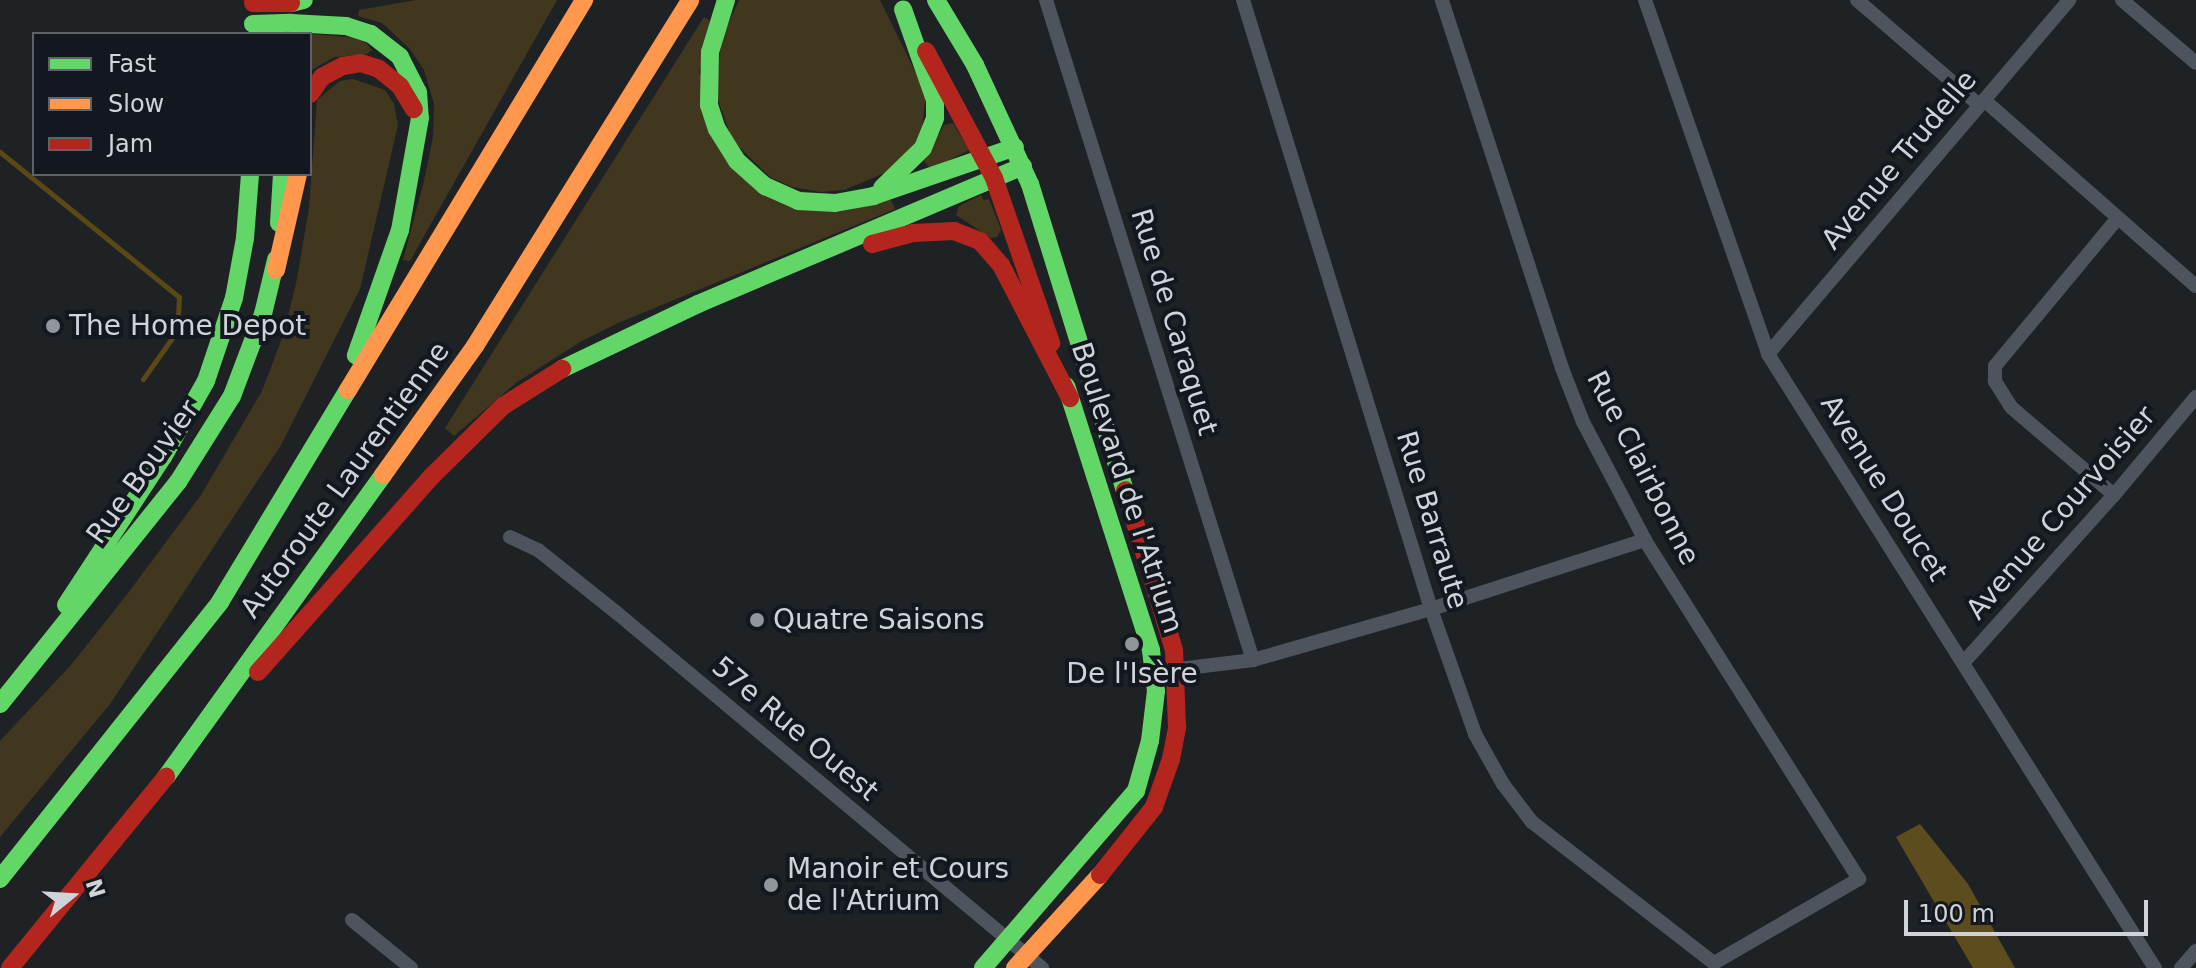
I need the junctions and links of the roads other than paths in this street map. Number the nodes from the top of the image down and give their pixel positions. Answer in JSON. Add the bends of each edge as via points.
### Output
{"nodes":[{"id":1,"x":584,"y":0,"type":"edge"},
{"id":2,"x":690,"y":0,"type":"edge"},
{"id":3,"x":726,"y":0,"type":"edge"},
{"id":4,"x":936,"y":0,"type":"edge"},
{"id":5,"x":1046,"y":0,"type":"edge"},
{"id":6,"x":1243,"y":0,"type":"edge"},
{"id":7,"x":1442,"y":0,"type":"edge"},
{"id":8,"x":1645,"y":0,"type":"edge"},
{"id":9,"x":1857,"y":0,"type":"edge"},
{"id":10,"x":2069,"y":0,"type":"edge"},
{"id":11,"x":2122,"y":0,"type":"edge"},
{"id":12,"x":295,"y":1,"type":"edge"},
{"id":13,"x":253,"y":2,"type":"edge"},
{"id":14,"x":900,"y":4,"type":"edge"},
{"id":15,"x":291,"y":28,"type":"edge"},
{"id":16,"x":252,"y":29,"type":"edge"},
{"id":17,"x":2196,"y":63,"type":"edge"},
{"id":18,"x":312,"y":91,"type":"edge"},
{"id":19,"x":1982,"y":103,"type":"junction"},
{"id":20,"x":420,"y":118,"type":"junction"},
{"id":21,"x":1015,"y":147,"type":"junction"},
{"id":22,"x":985,"y":158,"type":"junction"},
{"id":23,"x":1023,"y":166,"type":"junction"},
{"id":24,"x":250,"y":176,"type":"edge"},
{"id":25,"x":282,"y":176,"type":"edge"},
{"id":26,"x":298,"y":176,"type":"edge"},
{"id":27,"x":994,"y":178,"type":"junction"},
{"id":28,"x":873,"y":196,"type":"junction"},
{"id":29,"x":2118,"y":218,"type":"junction"},
{"id":30,"x":800,"y":263,"type":"junction"},
{"id":31,"x":276,"y":270,"type":"junction"},
{"id":32,"x":2196,"y":286,"type":"edge"},
{"id":33,"x":1768,"y":354,"type":"junction"},
{"id":34,"x":2196,"y":397,"type":"edge"},
{"id":35,"x":1070,"y":398,"type":"junction"},
{"id":36,"x":340,"y":401,"type":"junction"},
{"id":37,"x":2114,"y":495,"type":"junction"},
{"id":38,"x":510,"y":537,"type":"dead end"},
{"id":39,"x":1645,"y":540,"type":"junction"},
{"id":40,"x":1431,"y":609,"type":"junction"},
{"id":41,"x":1253,"y":660,"type":"junction"},
{"id":42,"x":1964,"y":662,"type":"junction"},
{"id":43,"x":1176,"y":669,"type":"junction"},
{"id":44,"x":1154,"y":672,"type":"junction"},
{"id":45,"x":15,"y":684,"type":"junction"},
{"id":46,"x":0,"y":704,"type":"edge"},
{"id":47,"x":174,"y":767,"type":"junction"},
{"id":48,"x":0,"y":879,"type":"edge"},
{"id":49,"x":352,"y":920,"type":"dead end"},
{"id":50,"x":1004,"y":939,"type":"junction"},
{"id":51,"x":2196,"y":951,"type":"edge"},
{"id":52,"x":1020,"y":961,"type":"edge"},
{"id":53,"x":1714,"y":963,"type":"joint"},
{"id":54,"x":10,"y":968,"type":"edge"},
{"id":55,"x":411,"y":968,"type":"edge"},
{"id":56,"x":983,"y":968,"type":"edge"},
{"id":57,"x":1042,"y":968,"type":"edge"},
{"id":58,"x":2155,"y":968,"type":"edge"},
{"id":59,"x":2181,"y":968,"type":"edge"}],
"edges":[{"from":1,"to":36,"type":"main road","name":"Autoroute Laurentienne"},
{"from":2,"to":47,"type":"main road","name":"Autoroute Laurentienne","via":[[475,346]]},
{"from":3,"to":28,"type":"main road","via":[[716,24],[707,79],[717,129],[737,161],[765,186],[798,201],[835,203]]},
{"from":4,"to":21,"type":"main road","name":"Boulevard de l'Atrium"},
{"from":5,"to":41,"type":"street","name":"Rue de Caraquet"},
{"from":6,"to":40,"type":"street","name":"Rue Barraute"},
{"from":7,"to":39,"type":"street","name":"Rue Clairbonne","via":[[1562,368],[1583,422]]},
{"from":8,"to":33,"type":"street","name":"Avenue Doucet"},
{"from":9,"to":19,"type":"street"},
{"from":10,"to":19,"type":"street","name":"Avenue Trudelle"},
{"from":11,"to":17,"type":"street"},
{"from":12,"to":13,"type":"main road"},
{"from":12,"to":15,"type":"main road"},
{"from":13,"to":16,"type":"main road"},
{"from":14,"to":22,"type":"main road","name":"Boulevard de l'Atrium"},
{"from":14,"to":28,"type":"main road","via":[[935,100],[935,118],[931,135],[914,159]]},
{"from":15,"to":16,"type":"main road"},
{"from":15,"to":20,"type":"main road","via":[[346,26],[371,34],[400,57],[410,73]]},
{"from":18,"to":20,"type":"main road","via":[[322,77],[361,63],[400,86]]},
{"from":19,"to":29,"type":"street"},
{"from":19,"to":33,"type":"street","name":"Avenue Trudelle"},
{"from":20,"to":36,"type":"main road","via":[[400,230]]},
{"from":21,"to":22,"type":"main road"},
{"from":21,"to":23,"type":"main road","name":"Boulevard de l'Atrium"},
{"from":22,"to":27,"type":"main road","name":"Boulevard de l'Atrium"},
{"from":22,"to":28,"type":"main road"},
{"from":23,"to":27,"type":"main road"},
{"from":23,"to":43,"type":"main road","name":"Boulevard de l'Atrium","via":[[1166,622]]},
{"from":24,"to":45,"type":"main road","name":"Rue Bouvier","via":[[234,298],[206,381],[163,457]]},
{"from":25,"to":31,"type":"main road","name":"Rue Bouvier"},
{"from":26,"to":31,"type":"main road"},
{"from":27,"to":30,"type":"main road"},
{"from":27,"to":35,"type":"main road","name":"Boulevard de l'Atrium"},
{"from":29,"to":32,"type":"street"},
{"from":29,"to":37,"type":"street","via":[[1995,366],[1995,381],[2011,407]]},
{"from":30,"to":35,"type":"main road","via":[[913,233],[954,231],[980,241],[1001,265]]},
{"from":30,"to":47,"type":"main road","via":[[570,364],[503,406],[431,477]]},
{"from":31,"to":45,"type":"main road","name":"Rue Bouvier","via":[[232,396],[178,482]]},
{"from":33,"to":42,"type":"street","name":"Avenue Doucet"},
{"from":34,"to":37,"type":"street","name":"Avenue Courvoisier"},
{"from":35,"to":44,"type":"main road","name":"Boulevard de l'Atrium"},
{"from":36,"to":48,"type":"main road","name":"Autoroute Laurentienne","via":[[220,602]]},
{"from":37,"to":42,"type":"street","name":"Avenue Courvoisier"},
{"from":38,"to":50,"type":"street","name":"57e Rue Ouest","via":[[538,550],[617,613]]},
{"from":39,"to":40,"type":"street"},
{"from":39,"to":53,"type":"street","name":"Rue Clairbonne","via":[[1859,879]]},
{"from":40,"to":41,"type":"street"},
{"from":40,"to":53,"type":"street","name":"Rue Barraute","via":[[1475,734],[1532,822]]},
{"from":41,"to":43,"type":"street"},
{"from":42,"to":58,"type":"street","name":"Avenue Doucet"},
{"from":43,"to":44,"type":"street"},
{"from":43,"to":52,"type":"main road","name":"Boulevard de l'Atrium","via":[[1177,727],[1154,807],[1118,856]]},
{"from":44,"to":50,"type":"main road","name":"Boulevard de l'Atrium","via":[[1150,741],[1136,791]]},
{"from":45,"to":46,"type":"main road","name":"Rue Bouvier"},
{"from":47,"to":54,"type":"main road","name":"Autoroute Laurentienne"},
{"from":49,"to":55,"type":"street"},
{"from":50,"to":52,"type":"street","name":"57e Rue Ouest"},
{"from":50,"to":56,"type":"main road","name":"Boulevard de l'Atrium"},
{"from":51,"to":59,"type":"street"},
{"from":52,"to":57,"type":"street","name":"57e Rue Ouest"}]}
